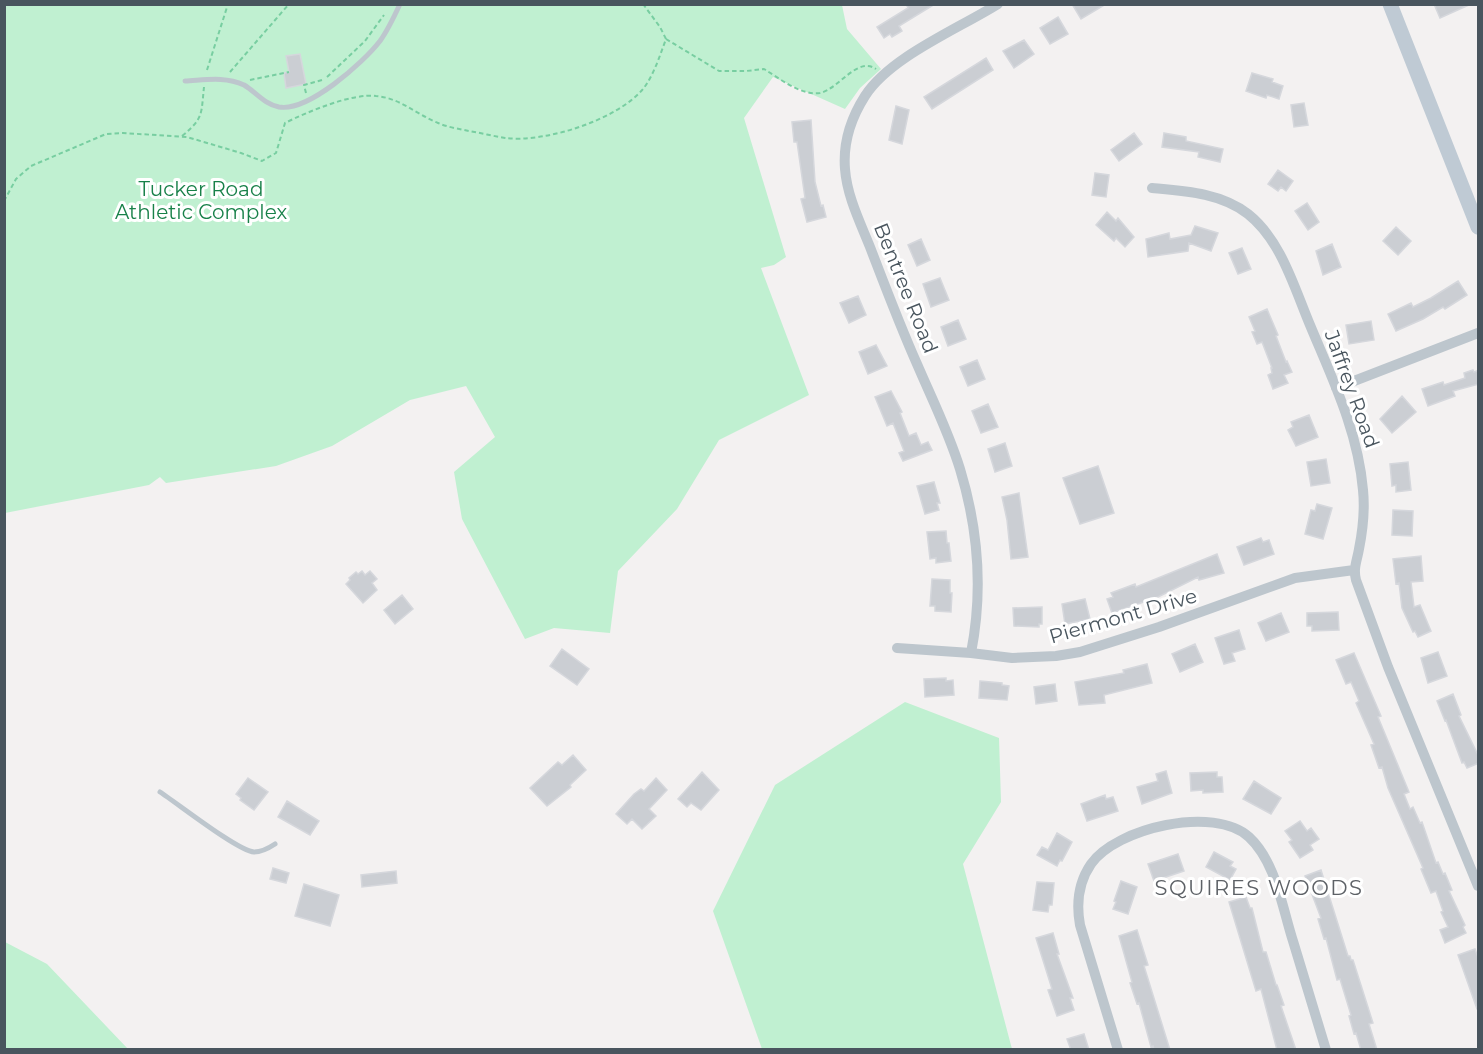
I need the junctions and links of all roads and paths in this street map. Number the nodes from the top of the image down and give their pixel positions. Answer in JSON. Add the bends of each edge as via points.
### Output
{"nodes":[{"id":1,"x":289,"y":4,"type":"edge"},
{"id":2,"x":400,"y":4,"type":"edge"},
{"id":3,"x":643,"y":4,"type":"edge"},
{"id":4,"x":998,"y":4,"type":"edge"},
{"id":5,"x":1390,"y":4,"type":"edge"},
{"id":6,"x":385,"y":13,"type":"dead end"},
{"id":7,"x":666,"y":39,"type":"junction"},
{"id":8,"x":289,"y":72,"type":"dead end"},
{"id":9,"x":882,"y":76,"type":"junction"},
{"id":10,"x":224,"y":79,"type":"junction"},
{"id":11,"x":185,"y":81,"type":"dead end"},
{"id":12,"x":243,"y":85,"type":"junction"},
{"id":13,"x":307,"y":100,"type":"junction"},
{"id":14,"x":1152,"y":188,"type":"dead end"},
{"id":15,"x":4,"y":201,"type":"edge"},
{"id":16,"x":1479,"y":226,"type":"edge"},
{"id":17,"x":1479,"y":333,"type":"edge"},
{"id":18,"x":1336,"y":388,"type":"junction"},
{"id":19,"x":1354,"y":570,"type":"junction"},
{"id":20,"x":897,"y":648,"type":"dead end"},
{"id":21,"x":972,"y":653,"type":"junction"},
{"id":22,"x":160,"y":792,"type":"dead end"},
{"id":23,"x":275,"y":844,"type":"dead end"},
{"id":24,"x":1479,"y":886,"type":"edge"},
{"id":25,"x":1118,"y":1050,"type":"edge"},
{"id":26,"x":1326,"y":1050,"type":"edge"}],
"edges":[{"from":1,"to":10,"type":"path"},
{"from":2,"to":13,"type":"lane","via":[[375,46],[329,88]]},
{"from":3,"to":7,"type":"path"},
{"from":4,"to":9,"type":"street","name":"Bentree Road","via":[[905,58]]},
{"from":5,"to":16,"type":"main road"},
{"from":6,"to":13,"type":"path","via":[[346,60],[324,79],[304,85]]},
{"from":7,"to":9,"type":"path","via":[[719,70],[764,69],[805,91],[818,93],[830,88],[867,64]]},
{"from":7,"to":15,"type":"path","via":[[644,88],[625,106],[566,130],[506,138],[438,124],[392,98],[373,95],[346,99],[285,123],[276,153],[262,161],[187,137],[106,134],[32,166],[16,179]]},
{"from":8,"to":12,"type":"path","via":[[253,78]]},
{"from":9,"to":21,"type":"street","name":"Bentree Road","via":[[851,123],[845,170],[856,213],[962,476],[977,568],[977,622]]},
{"from":10,"to":11,"type":"lane"},
{"from":10,"to":12,"type":"lane"},
{"from":12,"to":13,"type":"lane","via":[[279,107]]},
{"from":14,"to":18,"type":"street","name":"Jaffrey Road","via":[[1220,199],[1243,210],[1266,232],[1287,271]]},
{"from":17,"to":18,"type":"street"},
{"from":18,"to":19,"type":"street","name":"Jaffrey Road","via":[[1355,441],[1363,488],[1363,521]]},
{"from":19,"to":21,"type":"street","name":"Piermont Drive","via":[[1295,578],[1080,652],[1043,658]]},
{"from":19,"to":24,"type":"street","via":[[1388,667]]},
{"from":20,"to":21,"type":"street","name":"Piermont Drive"},
{"from":22,"to":23,"type":"lane","via":[[252,852]]},
{"from":25,"to":26,"type":"street","via":[[1080,925],[1079,892],[1085,874],[1105,850],[1145,832],[1193,820],[1230,825],[1261,852],[1274,879]]}]}
